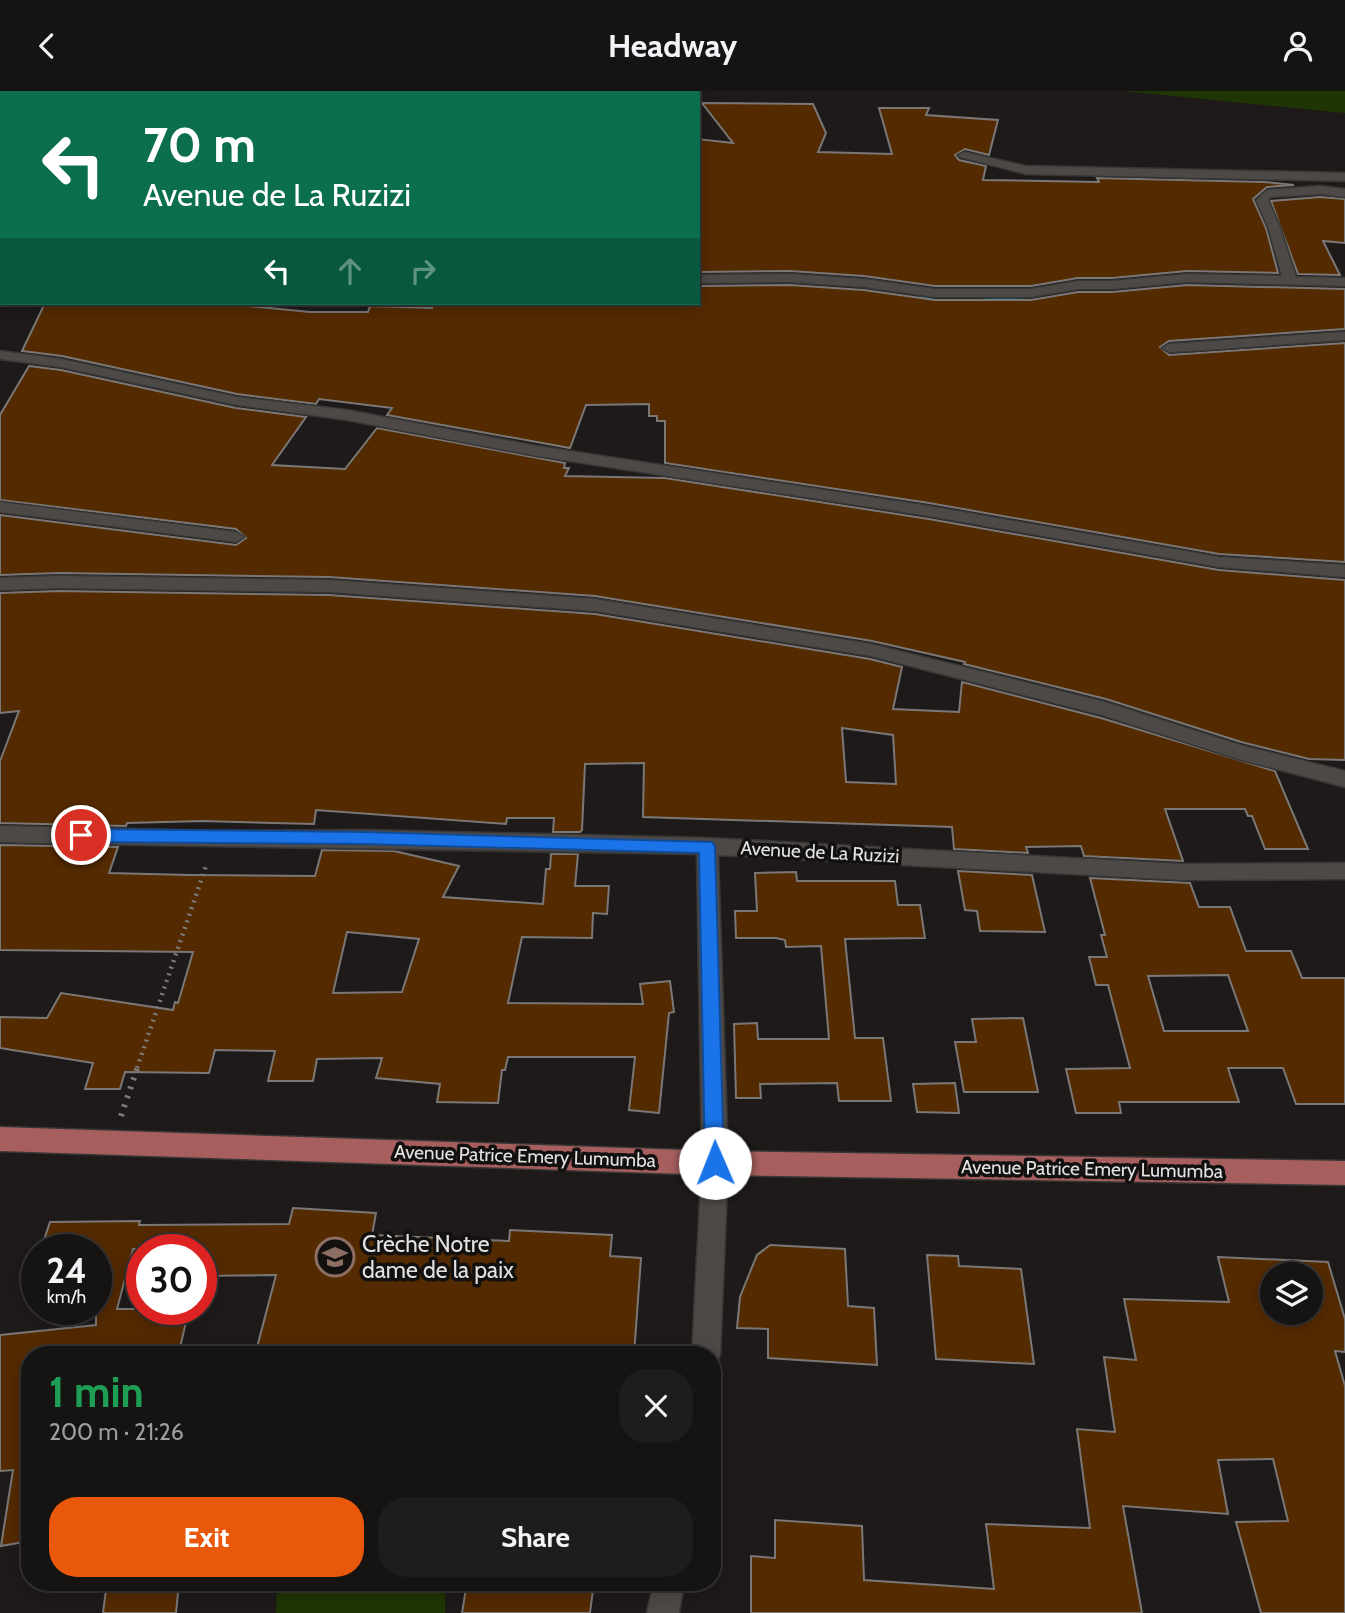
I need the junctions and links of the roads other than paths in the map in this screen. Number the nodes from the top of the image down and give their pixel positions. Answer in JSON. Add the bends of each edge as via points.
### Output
{"nodes":[{"id":1,"x":964,"y":155,"type":"dead end"},
{"id":2,"x":1345,"y":177,"type":"edge"},
{"id":3,"x":1345,"y":193,"type":"edge"},
{"id":4,"x":700,"y":279,"type":"edge"},
{"id":5,"x":1290,"y":280,"type":"junction"},
{"id":6,"x":1345,"y":282,"type":"edge"},
{"id":7,"x":1345,"y":336,"type":"edge"},
{"id":8,"x":1169,"y":348,"type":"dead end"},
{"id":9,"x":0,"y":355,"type":"edge"},
{"id":10,"x":0,"y":507,"type":"edge"},
{"id":11,"x":236,"y":537,"type":"dead end"},
{"id":12,"x":1345,"y":571,"type":"edge"},
{"id":13,"x":0,"y":584,"type":"edge"},
{"id":14,"x":1345,"y":779,"type":"edge"},
{"id":15,"x":0,"y":834,"type":"edge"},
{"id":16,"x":707,"y":846,"type":"junction"},
{"id":17,"x":1345,"y":871,"type":"edge"},
{"id":18,"x":0,"y":1139,"type":"edge"},
{"id":19,"x":715,"y":1163,"type":"junction"},
{"id":20,"x":1345,"y":1173,"type":"edge"},
{"id":21,"x":706,"y":1346,"type":"edge"},
{"id":22,"x":667,"y":1591,"type":"edge"},
{"id":23,"x":663,"y":1613,"type":"edge"}],
"edges":[{"from":1,"to":2,"type":"street","via":[[1026,170]]},
{"from":3,"to":5,"type":"street","via":[[1292,191],[1267,194],[1262,201]]},
{"from":4,"to":5,"type":"street","via":[[790,278],[935,293],[1031,293],[1176,279]]},
{"from":5,"to":6,"type":"street"},
{"from":7,"to":8,"type":"street"},
{"from":9,"to":12,"type":"street","via":[[61,363],[237,401],[347,415],[537,451],[929,511],[1219,562]]},
{"from":10,"to":11,"type":"street"},
{"from":13,"to":14,"type":"street","via":[[329,586],[595,605],[871,650],[1105,709],[1238,752]]},
{"from":15,"to":16,"type":"street","name":"Avenue de La Ruzizi"},
{"from":16,"to":17,"type":"street","name":"Avenue de La Ruzizi","via":[[1182,872]]},
{"from":16,"to":19,"type":"street"},
{"from":18,"to":19,"type":"main road","name":"Avenue Patrice Emery Lumumba"},
{"from":19,"to":20,"type":"main road","name":"Avenue Patrice Emery Lumumba"},
{"from":19,"to":21,"type":"street"},
{"from":22,"to":23,"type":"street"}]}
